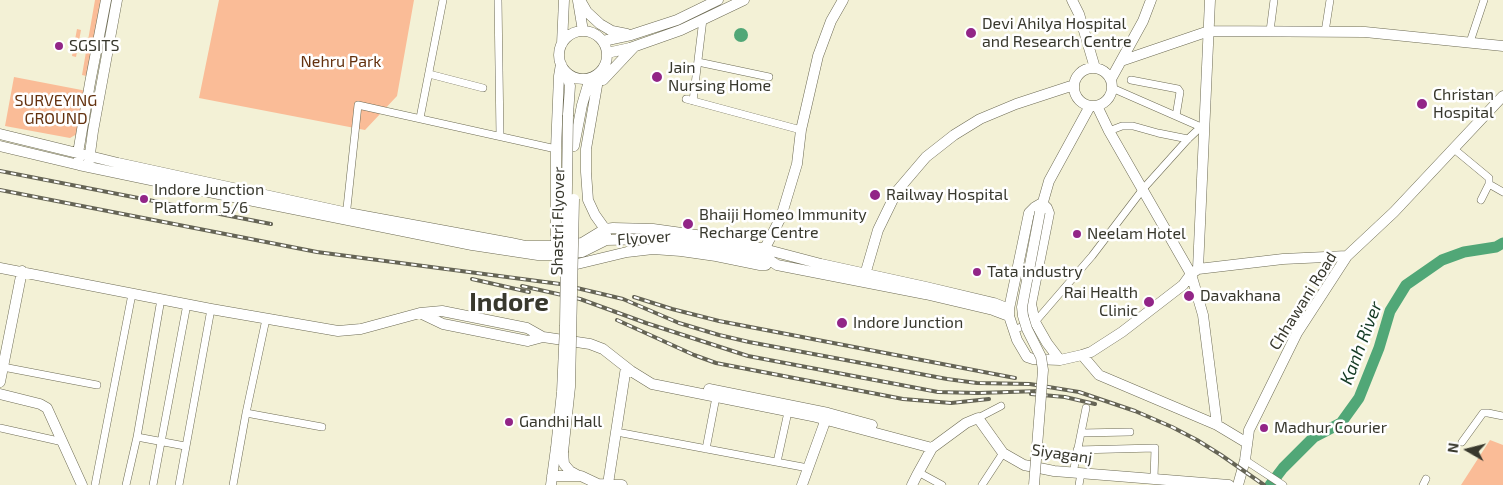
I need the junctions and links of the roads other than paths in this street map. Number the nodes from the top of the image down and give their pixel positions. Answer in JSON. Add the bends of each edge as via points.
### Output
{"nodes":[{"id":1,"x":106,"y":0,"type":"edge"},
{"id":2,"x":117,"y":0,"type":"edge"},
{"id":3,"x":443,"y":0,"type":"edge"},
{"id":4,"x":498,"y":0,"type":"edge"},
{"id":5,"x":564,"y":0,"type":"edge"},
{"id":6,"x":579,"y":0,"type":"edge"},
{"id":7,"x":718,"y":0,"type":"edge"},
{"id":8,"x":744,"y":0,"type":"edge"},
{"id":9,"x":843,"y":0,"type":"edge"},
{"id":10,"x":1072,"y":0,"type":"edge"},
{"id":11,"x":1151,"y":0,"type":"edge"},
{"id":12,"x":1210,"y":0,"type":"edge"},
{"id":13,"x":1274,"y":0,"type":"edge"},
{"id":14,"x":1330,"y":0,"type":"edge"},
{"id":15,"x":1484,"y":0,"type":"edge"},
{"id":16,"x":703,"y":19,"type":"junction"},
{"id":17,"x":583,"y":31,"type":"junction"},
{"id":18,"x":1209,"y":31,"type":"junction"},
{"id":19,"x":1270,"y":31,"type":"junction"},
{"id":20,"x":1325,"y":32,"type":"junction"},
{"id":21,"x":630,"y":35,"type":"junction"},
{"id":22,"x":603,"y":41,"type":"junction"},
{"id":23,"x":1470,"y":42,"type":"junction"},
{"id":24,"x":562,"y":44,"type":"junction"},
{"id":25,"x":634,"y":46,"type":"junction"},
{"id":26,"x":1503,"y":46,"type":"edge"},
{"id":27,"x":607,"y":54,"type":"junction"},
{"id":28,"x":698,"y":62,"type":"junction"},
{"id":29,"x":1121,"y":62,"type":"junction"},
{"id":30,"x":563,"y":68,"type":"junction"},
{"id":31,"x":1095,"y":68,"type":"junction"},
{"id":32,"x":429,"y":74,"type":"junction"},
{"id":33,"x":594,"y":76,"type":"junction"},
{"id":34,"x":769,"y":77,"type":"dead end"},
{"id":35,"x":1131,"y":80,"type":"dead end"},
{"id":36,"x":1112,"y":84,"type":"junction"},
{"id":37,"x":1074,"y":85,"type":"junction"},
{"id":38,"x":483,"y":88,"type":"dead end"},
{"id":39,"x":596,"y":89,"type":"junction"},
{"id":40,"x":1503,"y":96,"type":"edge"},
{"id":41,"x":1093,"y":106,"type":"junction"},
{"id":42,"x":1176,"y":116,"type":"junction"},
{"id":43,"x":420,"y":118,"type":"junction"},
{"id":44,"x":1203,"y":125,"type":"junction"},
{"id":45,"x":801,"y":130,"type":"junction"},
{"id":46,"x":1109,"y":131,"type":"junction"},
{"id":47,"x":0,"y":134,"type":"edge"},
{"id":48,"x":500,"y":136,"type":"junction"},
{"id":49,"x":1188,"y":139,"type":"junction"},
{"id":50,"x":0,"y":146,"type":"edge"},
{"id":51,"x":556,"y":149,"type":"junction"},
{"id":52,"x":1454,"y":149,"type":"junction"},
{"id":53,"x":84,"y":154,"type":"junction"},
{"id":54,"x":84,"y":166,"type":"junction"},
{"id":55,"x":1489,"y":184,"type":"junction"},
{"id":56,"x":1143,"y":189,"type":"junction"},
{"id":57,"x":1503,"y":192,"type":"edge"},
{"id":58,"x":1481,"y":200,"type":"dead end"},
{"id":59,"x":1041,"y":208,"type":"junction"},
{"id":60,"x":347,"y":216,"type":"junction"},
{"id":61,"x":606,"y":235,"type":"junction"},
{"id":62,"x":556,"y":251,"type":"junction"},
{"id":63,"x":1347,"y":256,"type":"junction"},
{"id":64,"x":757,"y":259,"type":"junction"},
{"id":65,"x":573,"y":265,"type":"junction"},
{"id":66,"x":0,"y":268,"type":"edge"},
{"id":67,"x":22,"y":271,"type":"junction"},
{"id":68,"x":1195,"y":272,"type":"junction"},
{"id":69,"x":864,"y":277,"type":"junction"},
{"id":70,"x":132,"y":294,"type":"junction"},
{"id":71,"x":161,"y":299,"type":"junction"},
{"id":72,"x":187,"y":304,"type":"junction"},
{"id":73,"x":212,"y":309,"type":"junction"},
{"id":74,"x":1009,"y":312,"type":"junction"},
{"id":75,"x":266,"y":319,"type":"junction"},
{"id":76,"x":1035,"y":322,"type":"junction"},
{"id":77,"x":1014,"y":330,"type":"junction"},
{"id":78,"x":1082,"y":356,"type":"junction"},
{"id":79,"x":1060,"y":360,"type":"junction"},
{"id":80,"x":3,"y":367,"type":"junction"},
{"id":81,"x":629,"y":369,"type":"junction"},
{"id":82,"x":641,"y":377,"type":"junction"},
{"id":83,"x":0,"y":382,"type":"edge"},
{"id":84,"x":97,"y":385,"type":"dead end"},
{"id":85,"x":0,"y":394,"type":"edge"},
{"id":86,"x":716,"y":397,"type":"junction"},
{"id":87,"x":1001,"y":406,"type":"dead end"},
{"id":88,"x":1086,"y":408,"type":"dead end"},
{"id":89,"x":788,"y":412,"type":"junction"},
{"id":90,"x":246,"y":413,"type":"junction"},
{"id":91,"x":827,"y":416,"type":"junction"},
{"id":92,"x":1503,"y":416,"type":"edge"},
{"id":93,"x":978,"y":418,"type":"junction"},
{"id":94,"x":1217,"y":425,"type":"junction"},
{"id":95,"x":322,"y":427,"type":"dead end"},
{"id":96,"x":0,"y":428,"type":"edge"},
{"id":97,"x":1130,"y":432,"type":"dead end"},
{"id":98,"x":622,"y":433,"type":"junction"},
{"id":99,"x":1081,"y":433,"type":"junction"},
{"id":100,"x":137,"y":437,"type":"junction"},
{"id":101,"x":64,"y":442,"type":"junction"},
{"id":102,"x":162,"y":442,"type":"junction"},
{"id":103,"x":1462,"y":442,"type":"dead end"},
{"id":104,"x":1247,"y":443,"type":"junction"},
{"id":105,"x":935,"y":445,"type":"junction"},
{"id":106,"x":185,"y":446,"type":"junction"},
{"id":107,"x":706,"y":449,"type":"junction"},
{"id":108,"x":559,"y":450,"type":"junction"},
{"id":109,"x":1077,"y":450,"type":"junction"},
{"id":110,"x":1003,"y":453,"type":"junction"},
{"id":111,"x":1245,"y":460,"type":"junction"},
{"id":112,"x":777,"y":462,"type":"junction"},
{"id":113,"x":808,"y":468,"type":"junction"},
{"id":114,"x":918,"y":472,"type":"junction"},
{"id":115,"x":1077,"y":473,"type":"junction"},
{"id":116,"x":580,"y":476,"type":"junction"},
{"id":117,"x":1154,"y":478,"type":"junction"},
{"id":118,"x":551,"y":481,"type":"edge"},
{"id":119,"x":601,"y":484,"type":"edge"},
{"id":120,"x":82,"y":485,"type":"edge"},
{"id":121,"x":95,"y":485,"type":"edge"},
{"id":122,"x":126,"y":485,"type":"edge"},
{"id":123,"x":153,"y":485,"type":"edge"},
{"id":124,"x":179,"y":485,"type":"edge"},
{"id":125,"x":233,"y":485,"type":"edge"},
{"id":126,"x":613,"y":485,"type":"edge"},
{"id":127,"x":622,"y":485,"type":"edge"},
{"id":128,"x":802,"y":485,"type":"edge"},
{"id":129,"x":912,"y":485,"type":"edge"},
{"id":130,"x":942,"y":485,"type":"edge"},
{"id":131,"x":982,"y":485,"type":"edge"},
{"id":132,"x":1034,"y":485,"type":"edge"},
{"id":133,"x":1079,"y":485,"type":"edge"},
{"id":134,"x":1229,"y":485,"type":"edge"},
{"id":135,"x":1238,"y":485,"type":"edge"},
{"id":136,"x":1283,"y":485,"type":"edge"}],
"edges":[{"from":1,"to":53,"type":"street"},
{"from":2,"to":53,"type":"street"},
{"from":3,"to":32,"type":"street"},
{"from":4,"to":48,"type":"street"},
{"from":5,"to":24,"type":"street"},
{"from":6,"to":17,"type":"street"},
{"from":6,"to":21,"type":"street","via":[[600,24]]},
{"from":7,"to":21,"type":"street","via":[[677,20]]},
{"from":8,"to":16,"type":"street"},
{"from":9,"to":45,"type":"street","via":[[818,56]]},
{"from":10,"to":31,"type":"street"},
{"from":11,"to":29,"type":"street"},
{"from":12,"to":18,"type":"street"},
{"from":13,"to":19,"type":"street"},
{"from":14,"to":20,"type":"street"},
{"from":15,"to":23,"type":"street"},
{"from":16,"to":25,"type":"street"},
{"from":16,"to":28,"type":"street"},
{"from":17,"to":22,"type":"street","via":[[597,35]]},
{"from":17,"to":24,"type":"street","via":[[568,36]]},
{"from":18,"to":19,"type":"street"},
{"from":18,"to":29,"type":"street"},
{"from":18,"to":44,"type":"street"},
{"from":19,"to":20,"type":"street"},
{"from":20,"to":23,"type":"street","via":[[1365,32]]},
{"from":21,"to":22,"type":"street"},
{"from":22,"to":27,"type":"street"},
{"from":23,"to":26,"type":"street"},
{"from":24,"to":30,"type":"street","via":[[559,55]]},
{"from":25,"to":27,"type":"street"},
{"from":25,"to":39,"type":"street"},
{"from":27,"to":33,"type":"street","via":[[604,67]]},
{"from":28,"to":34,"type":"street"},
{"from":28,"to":45,"type":"street","via":[[689,100]]},
{"from":29,"to":36,"type":"street"},
{"from":30,"to":33,"type":"street","via":[[573,77]]},
{"from":30,"to":51,"type":"street","via":[[559,76]]},
{"from":30,"to":108,"type":"street","name":"Shastri Flyover","bridge":true,"via":[[570,86]]},
{"from":31,"to":36,"type":"street","via":[[1104,71]]},
{"from":31,"to":37,"type":"street","via":[[1083,70]]},
{"from":32,"to":38,"type":"street"},
{"from":32,"to":43,"type":"street"},
{"from":33,"to":39,"type":"street"},
{"from":33,"to":65,"type":"street","name":"Shastri Flyover","bridge":true,"via":[[582,105],[574,146]]},
{"from":35,"to":42,"type":"street","via":[[1178,89]]},
{"from":36,"to":41,"type":"street","via":[[1108,100]]},
{"from":36,"to":42,"type":"street"},
{"from":37,"to":41,"type":"street","via":[[1078,99]]},
{"from":37,"to":69,"type":"street","via":[[980,119],[926,157],[897,191],[878,230]]},
{"from":39,"to":61,"type":"street","via":[[586,149],[586,172],[588,200]]},
{"from":40,"to":52,"type":"street","name":"Chhawani Road"},
{"from":41,"to":46,"type":"street"},
{"from":41,"to":59,"type":"street","via":[[1049,181]]},
{"from":42,"to":44,"type":"street"},
{"from":43,"to":48,"type":"street"},
{"from":43,"to":60,"type":"street","via":[[358,104]]},
{"from":44,"to":49,"type":"street"},
{"from":44,"to":68,"type":"street"},
{"from":45,"to":64,"type":"street","via":[[797,164],[781,217]]},
{"from":46,"to":49,"type":"street","via":[[1132,126]]},
{"from":46,"to":56,"type":"street"},
{"from":47,"to":53,"type":"street"},
{"from":48,"to":51,"type":"street"},
{"from":49,"to":56,"type":"street"},
{"from":50,"to":54,"type":"street"},
{"from":51,"to":62,"type":"street"},
{"from":52,"to":55,"type":"street","via":[[1489,178]]},
{"from":52,"to":63,"type":"street","name":"Chhawani Road"},
{"from":53,"to":54,"type":"street"},
{"from":53,"to":60,"type":"street"},
{"from":54,"to":60,"type":"street"},
{"from":55,"to":57,"type":"street"},
{"from":55,"to":58,"type":"street"},
{"from":56,"to":68,"type":"street"},
{"from":56,"to":76,"type":"street","via":[[1092,256]]},
{"from":59,"to":74,"type":"street","via":[[1029,213]]},
{"from":59,"to":76,"type":"street","via":[[1047,208],[1049,213],[1031,304]]},
{"from":59,"to":132,"type":"street","bridge":true,"via":[[1022,307],[1027,329],[1044,370]]},
{"from":60,"to":62,"type":"street","via":[[512,247]]},
{"from":61,"to":62,"type":"street"},
{"from":61,"to":64,"type":"street","via":[[695,243],[740,251]]},
{"from":63,"to":68,"type":"street","via":[[1283,259]]},
{"from":63,"to":104,"type":"street","name":"Chhawani Road","via":[[1297,333],[1249,430]]},
{"from":64,"to":65,"type":"street","name":"Flyover","via":[[653,249]]},
{"from":64,"to":69,"type":"street","name":"Flyover","via":[[777,265]]},
{"from":64,"to":69,"type":"street","via":[[778,253]]},
{"from":65,"to":108,"type":"street","name":"Shastri Flyover","bridge":true,"via":[[570,387]]},
{"from":66,"to":67,"type":"street"},
{"from":67,"to":70,"type":"street"},
{"from":67,"to":80,"type":"street"},
{"from":68,"to":78,"type":"street","via":[[1122,332]]},
{"from":68,"to":94,"type":"street"},
{"from":69,"to":74,"type":"street"},
{"from":70,"to":71,"type":"street"},
{"from":70,"to":121,"type":"street"},
{"from":71,"to":72,"type":"street"},
{"from":71,"to":100,"type":"street"},
{"from":72,"to":73,"type":"street"},
{"from":72,"to":102,"type":"street"},
{"from":73,"to":75,"type":"street"},
{"from":73,"to":106,"type":"street"},
{"from":74,"to":77,"type":"street"},
{"from":75,"to":81,"type":"street","via":[[338,331],[361,329],[420,313],[443,324],[528,341],[543,338],[584,342],[603,349]]},
{"from":75,"to":90,"type":"street"},
{"from":76,"to":77,"type":"street"},
{"from":76,"to":79,"type":"street"},
{"from":77,"to":79,"type":"street","via":[[1027,356]]},
{"from":78,"to":79,"type":"street"},
{"from":78,"to":94,"type":"street","via":[[1099,374]]},
{"from":80,"to":83,"type":"street"},
{"from":80,"to":84,"type":"street"},
{"from":81,"to":82,"type":"street"},
{"from":81,"to":98,"type":"street"},
{"from":81,"to":119,"type":"street"},
{"from":82,"to":86,"type":"street","via":[[652,384]]},
{"from":82,"to":91,"type":"street","via":[[737,394]]},
{"from":85,"to":101,"type":"street","via":[[48,408]]},
{"from":86,"to":89,"type":"street"},
{"from":86,"to":107,"type":"street"},
{"from":87,"to":93,"type":"street"},
{"from":88,"to":99,"type":"street"},
{"from":89,"to":91,"type":"street"},
{"from":89,"to":112,"type":"street"},
{"from":90,"to":95,"type":"street"},
{"from":90,"to":125,"type":"street"},
{"from":91,"to":105,"type":"street"},
{"from":91,"to":113,"type":"street"},
{"from":92,"to":103,"type":"street","via":[[1483,414]]},
{"from":93,"to":105,"type":"street"},
{"from":93,"to":110,"type":"street","name":"Siyaganj"},
{"from":94,"to":104,"type":"street"},
{"from":96,"to":101,"type":"street"},
{"from":97,"to":99,"type":"street"},
{"from":98,"to":107,"type":"street"},
{"from":98,"to":126,"type":"street"},
{"from":99,"to":109,"type":"street"},
{"from":100,"to":102,"type":"street"},
{"from":100,"to":122,"type":"street"},
{"from":101,"to":120,"type":"street"},
{"from":102,"to":106,"type":"street"},
{"from":102,"to":123,"type":"street"},
{"from":104,"to":111,"type":"street","name":"Chhawani Road"},
{"from":105,"to":114,"type":"street"},
{"from":106,"to":124,"type":"street"},
{"from":107,"to":112,"type":"street"},
{"from":108,"to":116,"type":"street","via":[[564,464]]},
{"from":108,"to":118,"type":"street","name":"Shastri Flyover"},
{"from":109,"to":115,"type":"street"},
{"from":109,"to":117,"type":"street","via":[[1155,448]]},
{"from":110,"to":115,"type":"street","name":"Siyaganj","via":[[1024,464]]},
{"from":110,"to":131,"type":"street"},
{"from":111,"to":135,"type":"street","name":"Chhawani Road"},
{"from":111,"to":136,"type":"street"},
{"from":112,"to":113,"type":"street"},
{"from":113,"to":128,"type":"street"},
{"from":114,"to":129,"type":"street"},
{"from":114,"to":130,"type":"street"},
{"from":115,"to":117,"type":"street","name":"Siyaganj"},
{"from":115,"to":133,"type":"street"},
{"from":116,"to":118,"type":"street"},
{"from":116,"to":119,"type":"street"},
{"from":117,"to":134,"type":"street","name":"Siyaganj"},
{"from":119,"to":126,"type":"street"},
{"from":126,"to":127,"type":"street"}]}
